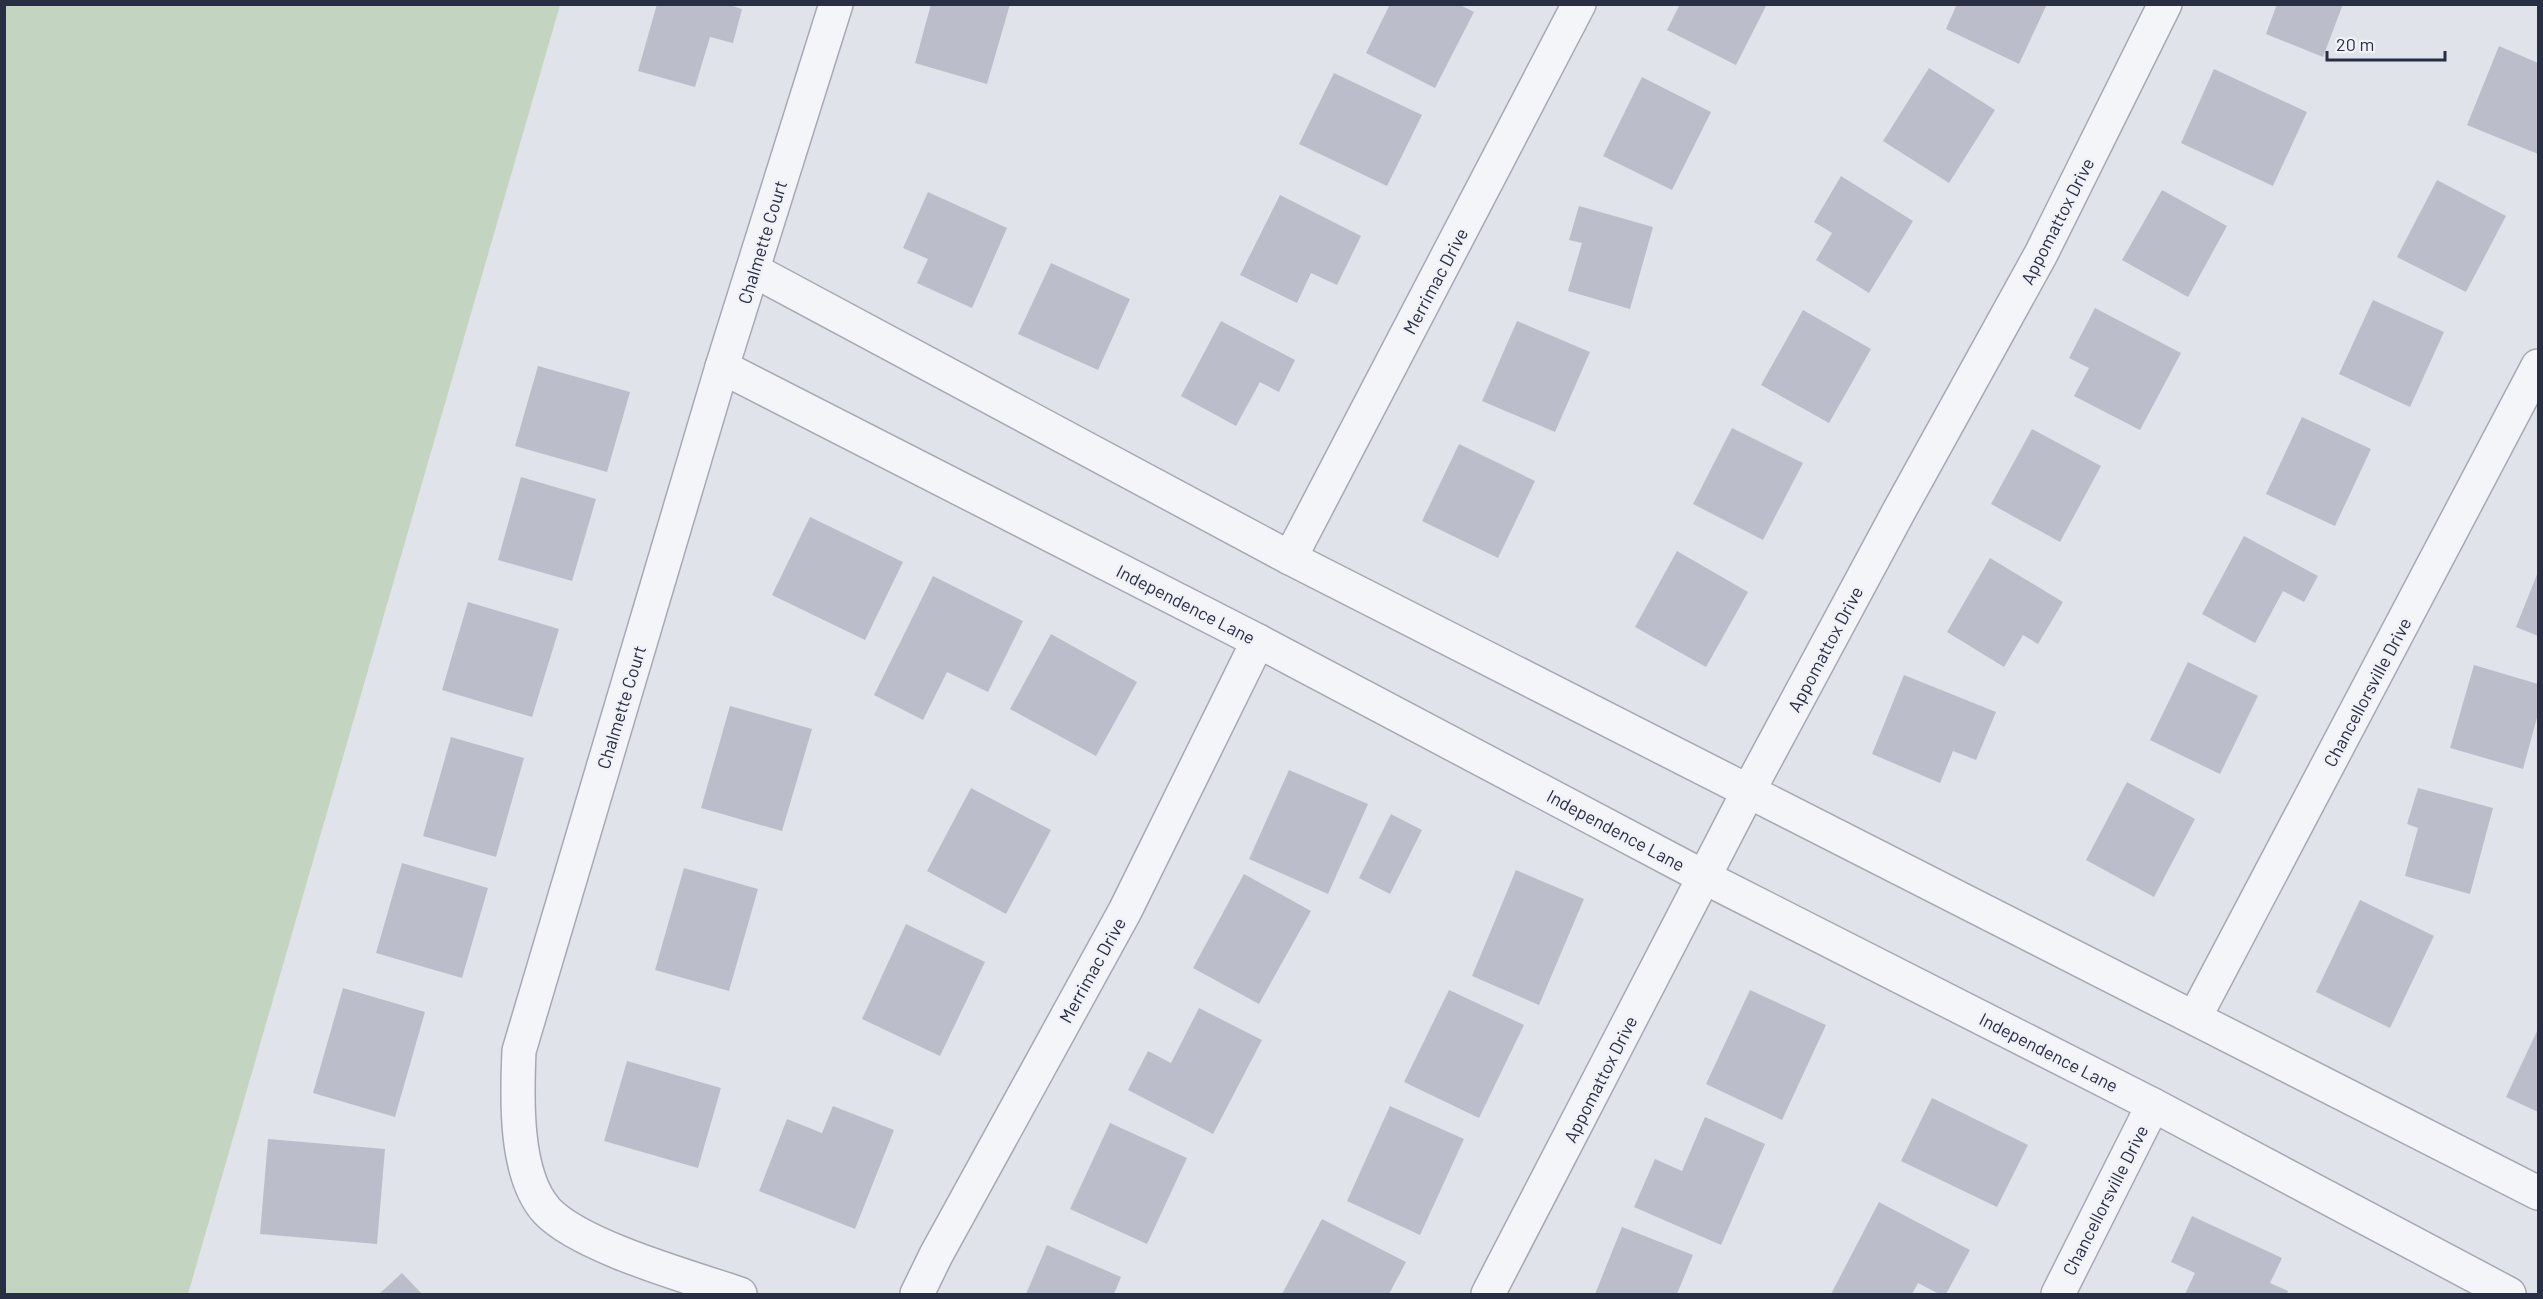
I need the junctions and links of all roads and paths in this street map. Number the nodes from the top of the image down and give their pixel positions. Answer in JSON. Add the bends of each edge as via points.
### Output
{"nodes":[{"id":1,"x":836,"y":4,"type":"edge"},
{"id":2,"x":1579,"y":4,"type":"edge"},
{"id":3,"x":2165,"y":4,"type":"edge"},
{"id":4,"x":753,"y":270,"type":"junction"},
{"id":5,"x":2538,"y":366,"type":"edge"},
{"id":6,"x":722,"y":367,"type":"junction"},
{"id":7,"x":1290,"y":558,"type":"junction"},
{"id":8,"x":1258,"y":640,"type":"junction"},
{"id":9,"x":1749,"y":789,"type":"junction"},
{"id":10,"x":1704,"y":877,"type":"junction"},
{"id":11,"x":2196,"y":1017,"type":"junction"},
{"id":12,"x":2153,"y":1105,"type":"junction"},
{"id":13,"x":2538,"y":1193,"type":"edge"},
{"id":14,"x":740,"y":1294,"type":"edge"},
{"id":15,"x":917,"y":1294,"type":"edge"},
{"id":16,"x":1488,"y":1294,"type":"edge"},
{"id":17,"x":2058,"y":1294,"type":"edge"},
{"id":18,"x":2509,"y":1294,"type":"edge"}],
"edges":[{"from":1,"to":4,"type":"street","name":"Chalmette Court"},
{"from":2,"to":7,"type":"street","name":"Merrimac Drive"},
{"from":3,"to":9,"type":"street","name":"Appomattox Drive","via":[[2041,254]]},
{"from":4,"to":6,"type":"street","name":"Chalmette Court"},
{"from":4,"to":7,"type":"street"},
{"from":5,"to":11,"type":"street","name":"Chancellorsville Drive"},
{"from":6,"to":8,"type":"street","name":"Independence Lane"},
{"from":6,"to":14,"type":"street","name":"Chalmette Court","via":[[519,1051],[517,1108],[522,1149],[533,1185],[547,1210],[590,1241]]},
{"from":7,"to":9,"type":"street"},
{"from":8,"to":10,"type":"street","name":"Independence Lane"},
{"from":8,"to":15,"type":"street","name":"Merrimac Drive","via":[[1125,911]]},
{"from":9,"to":10,"type":"street","name":"Appomattox Drive"},
{"from":9,"to":11,"type":"street"},
{"from":10,"to":12,"type":"street","name":"Independence Lane"},
{"from":10,"to":16,"type":"street","name":"Appomattox Drive"},
{"from":11,"to":13,"type":"street"},
{"from":12,"to":17,"type":"street","name":"Chancellorsville Drive"},
{"from":12,"to":18,"type":"street","name":"Independence Lane"}]}
